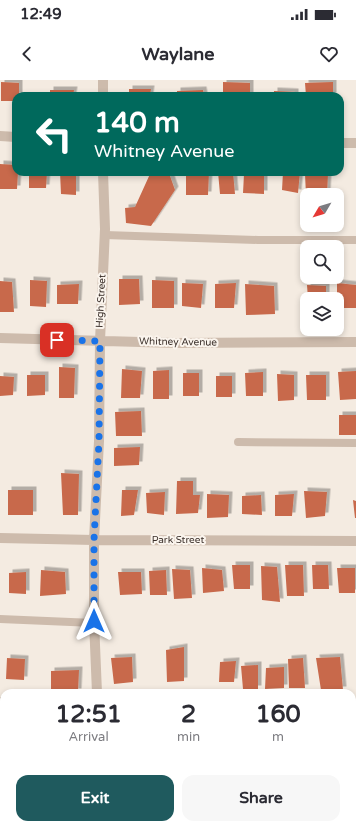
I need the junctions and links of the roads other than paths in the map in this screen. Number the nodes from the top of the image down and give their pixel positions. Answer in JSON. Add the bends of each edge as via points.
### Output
{"nodes":[{"id":1,"x":103,"y":80,"type":"edge"},
{"id":2,"x":103,"y":92,"type":"edge"},
{"id":3,"x":0,"y":136,"type":"edge"},
{"id":4,"x":12,"y":137,"type":"edge"},
{"id":5,"x":344,"y":143,"type":"edge"},
{"id":6,"x":356,"y":143,"type":"edge"},
{"id":7,"x":103,"y":176,"type":"edge"},
{"id":8,"x":104,"y":235,"type":"junction"},
{"id":9,"x":356,"y":240,"type":"edge"},
{"id":10,"x":0,"y":338,"type":"edge"},
{"id":11,"x":100,"y":341,"type":"junction"},
{"id":12,"x":356,"y":342,"type":"edge"},
{"id":13,"x":238,"y":442,"type":"dead end"},
{"id":14,"x":356,"y":443,"type":"edge"},
{"id":15,"x":0,"y":538,"type":"edge"},
{"id":16,"x":94,"y":540,"type":"junction"},
{"id":17,"x":356,"y":541,"type":"edge"},
{"id":18,"x":0,"y":619,"type":"edge"},
{"id":19,"x":94,"y":623,"type":"junction"},
{"id":20,"x":97,"y":689,"type":"edge"}],
"edges":[{"from":1,"to":2,"type":"street"},
{"from":3,"to":4,"type":"street"},
{"from":5,"to":6,"type":"street"},
{"from":7,"to":8,"type":"street","name":"High Street"},
{"from":8,"to":9,"type":"lane"},
{"from":8,"to":11,"type":"street","name":"High Street"},
{"from":10,"to":11,"type":"street","name":"Whitney Avenue"},
{"from":11,"to":12,"type":"street","name":"Whitney Avenue"},
{"from":11,"to":16,"type":"street","name":"High Street","via":[[99,441]]},
{"from":13,"to":14,"type":"lane"},
{"from":15,"to":16,"type":"street","name":"Park Street"},
{"from":16,"to":17,"type":"street","name":"Park Street"},
{"from":16,"to":19,"type":"street","name":"High Street"},
{"from":18,"to":19,"type":"lane"},
{"from":19,"to":20,"type":"street","name":"High Street"}]}
